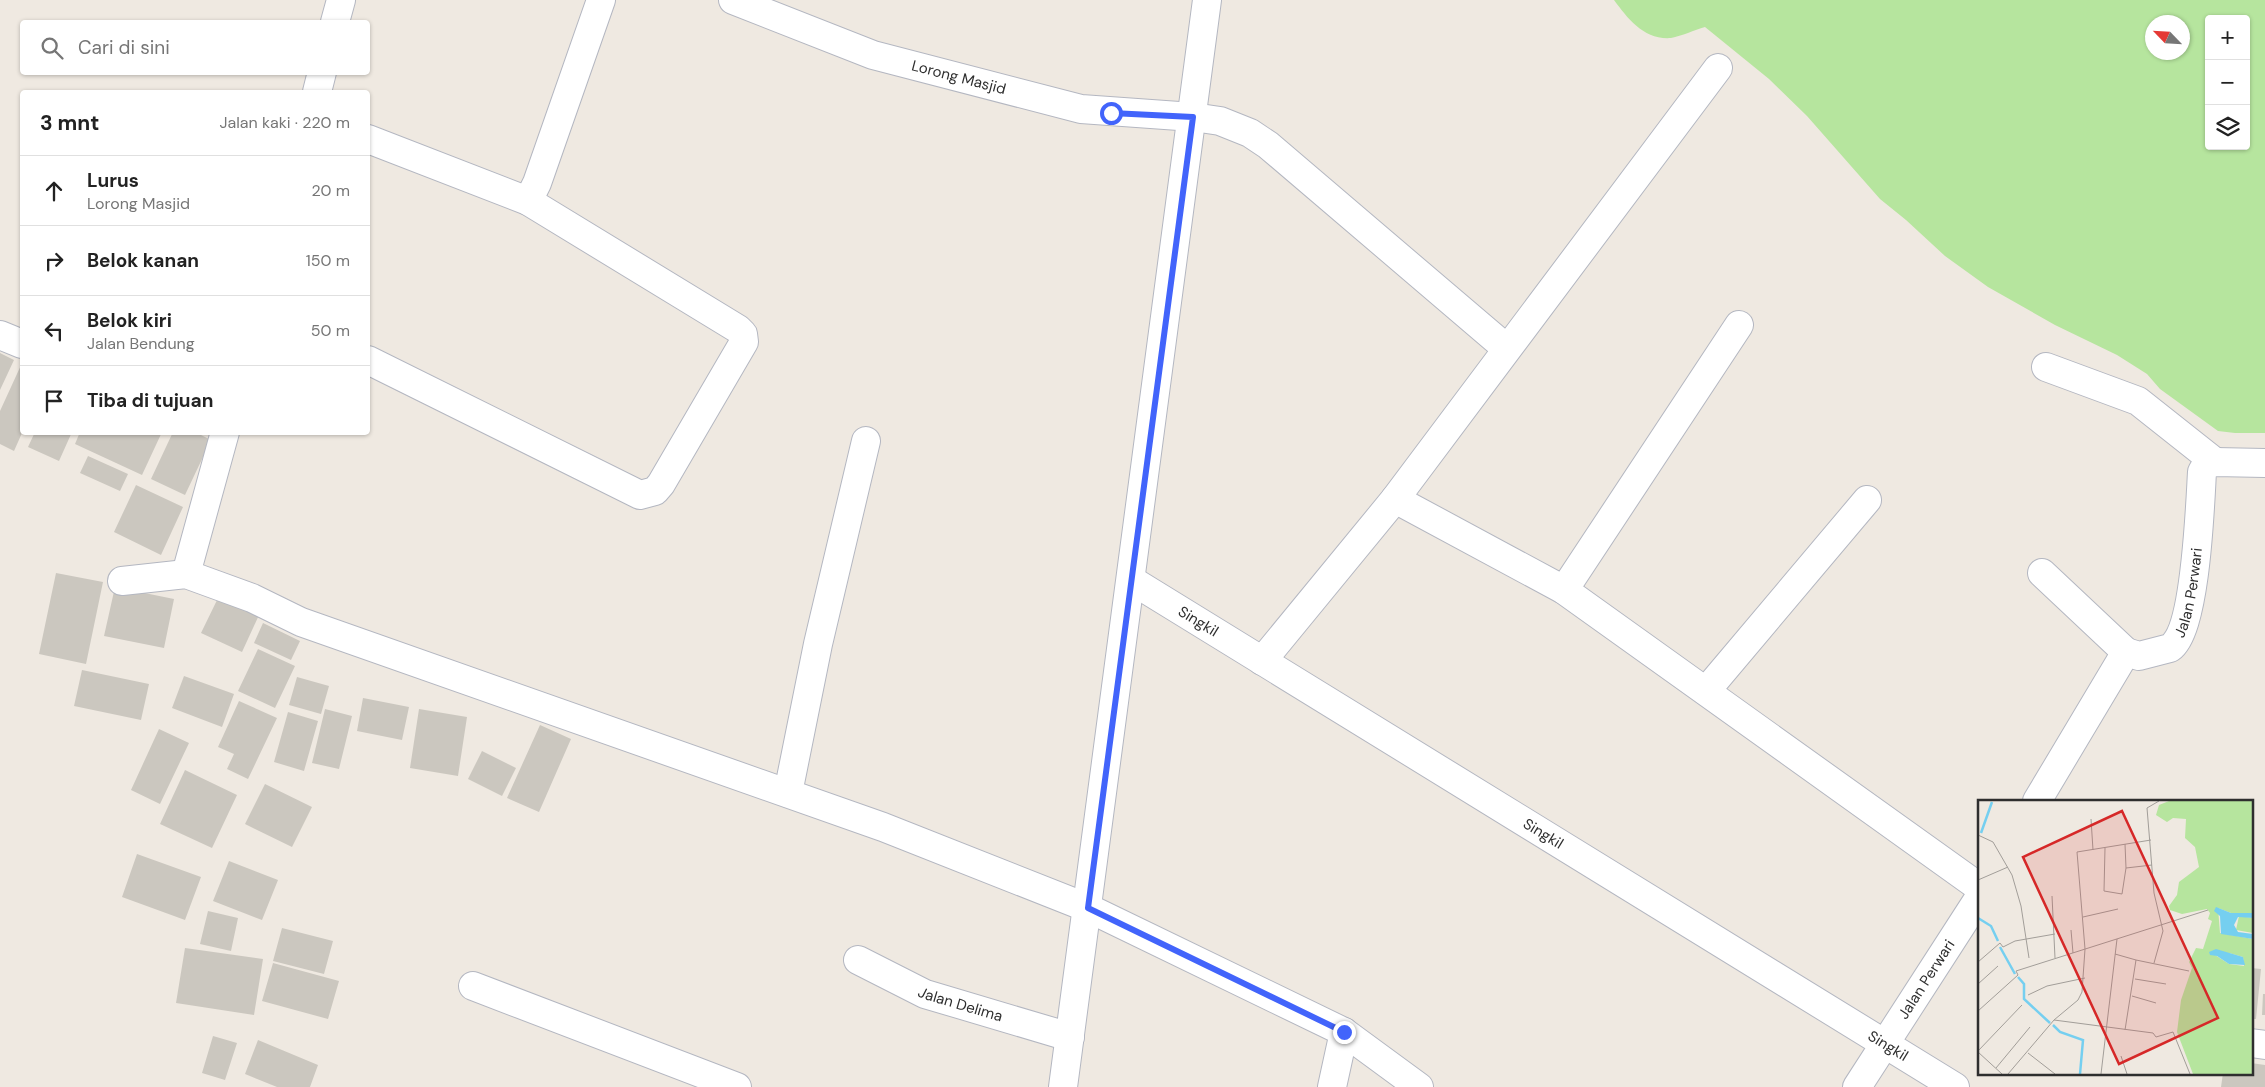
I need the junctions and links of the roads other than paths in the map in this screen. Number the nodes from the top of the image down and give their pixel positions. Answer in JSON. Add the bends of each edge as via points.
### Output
{"nodes":[{"id":1,"x":341,"y":0,"type":"edge"},
{"id":2,"x":601,"y":0,"type":"edge"},
{"id":3,"x":733,"y":0,"type":"edge"},
{"id":4,"x":1207,"y":0,"type":"edge"},
{"id":5,"x":336,"y":20,"type":"edge"},
{"id":6,"x":1718,"y":68,"type":"dead end"},
{"id":7,"x":321,"y":75,"type":"edge"},
{"id":8,"x":318,"y":90,"type":"edge"},
{"id":9,"x":1193,"y":117,"type":"junction"},
{"id":10,"x":370,"y":139,"type":"edge"},
{"id":11,"x":528,"y":201,"type":"junction"},
{"id":12,"x":1739,"y":325,"type":"dead end"},
{"id":13,"x":0,"y":335,"type":"edge"},
{"id":14,"x":20,"y":343,"type":"edge"},
{"id":15,"x":1506,"y":348,"type":"junction"},
{"id":16,"x":370,"y":361,"type":"edge"},
{"id":17,"x":2046,"y":367,"type":"dead end"},
{"id":18,"x":224,"y":435,"type":"edge"},
{"id":19,"x":866,"y":441,"type":"dead end"},
{"id":20,"x":2216,"y":462,"type":"junction"},
{"id":21,"x":2265,"y":463,"type":"edge"},
{"id":22,"x":1395,"y":499,"type":"junction"},
{"id":23,"x":1867,"y":500,"type":"dead end"},
{"id":24,"x":2042,"y":573,"type":"dead end"},
{"id":25,"x":186,"y":574,"type":"junction"},
{"id":26,"x":1131,"y":580,"type":"junction"},
{"id":27,"x":122,"y":581,"type":"dead end"},
{"id":28,"x":1564,"y":590,"type":"junction"},
{"id":29,"x":2126,"y":652,"type":"junction"},
{"id":30,"x":1262,"y":661,"type":"junction"},
{"id":31,"x":1706,"y":691,"type":"junction"},
{"id":32,"x":788,"y":793,"type":"junction"},
{"id":33,"x":2038,"y":800,"type":"edge"},
{"id":34,"x":1978,"y":886,"type":"edge"},
{"id":35,"x":1978,"y":900,"type":"edge"},
{"id":36,"x":1088,"y":908,"type":"junction"},
{"id":37,"x":858,"y":960,"type":"dead end"},
{"id":38,"x":473,"y":986,"type":"dead end"},
{"id":39,"x":1344,"y":1032,"type":"junction"},
{"id":40,"x":1070,"y":1037,"type":"junction"},
{"id":41,"x":2252,"y":1043,"type":"edge"},
{"id":42,"x":1885,"y":1044,"type":"junction"},
{"id":43,"x":2265,"y":1045,"type":"edge"},
{"id":44,"x":737,"y":1087,"type":"edge"},
{"id":45,"x":1063,"y":1087,"type":"edge"},
{"id":46,"x":1332,"y":1087,"type":"edge"},
{"id":47,"x":1419,"y":1087,"type":"edge"},
{"id":48,"x":1857,"y":1087,"type":"edge"},
{"id":49,"x":1955,"y":1087,"type":"edge"}],
"edges":[{"from":1,"to":5,"type":"street"},
{"from":2,"to":11,"type":"street"},
{"from":3,"to":9,"type":"street","name":"Lorong Masjid","via":[[873,55],[1072,106],[1111,113]]},
{"from":4,"to":9,"type":"street"},
{"from":6,"to":15,"type":"street"},
{"from":7,"to":8,"type":"street"},
{"from":9,"to":15,"type":"street","name":"Lorong Masjid","via":[[1220,121],[1268,145]]},
{"from":9,"to":26,"type":"street"},
{"from":10,"to":11,"type":"street"},
{"from":11,"to":16,"type":"street","via":[[743,334],[742,346],[655,492],[633,493]]},
{"from":12,"to":28,"type":"street"},
{"from":13,"to":14,"type":"street"},
{"from":15,"to":22,"type":"street"},
{"from":17,"to":20,"type":"street","via":[[2138,401]]},
{"from":18,"to":25,"type":"street"},
{"from":19,"to":32,"type":"street","via":[[818,644]]},
{"from":20,"to":21,"type":"street"},
{"from":20,"to":29,"type":"street","name":"Jalan Perwari","via":[[2206,465],[2202,472],[2197,548],[2180,635],[2170,648],[2139,656]]},
{"from":22,"to":28,"type":"street"},
{"from":22,"to":30,"type":"street"},
{"from":23,"to":31,"type":"street"},
{"from":24,"to":29,"type":"street"},
{"from":25,"to":27,"type":"street"},
{"from":25,"to":32,"type":"street","via":[[252,598],[301,622]]},
{"from":26,"to":30,"type":"street","name":"Singkil"},
{"from":26,"to":36,"type":"street"},
{"from":28,"to":31,"type":"street"},
{"from":29,"to":33,"type":"street"},
{"from":30,"to":42,"type":"street","name":"Singkil"},
{"from":31,"to":34,"type":"street"},
{"from":32,"to":36,"type":"street"},
{"from":35,"to":42,"type":"street","name":"Jalan Perwari"},
{"from":36,"to":39,"type":"street"},
{"from":36,"to":40,"type":"street"},
{"from":37,"to":40,"type":"street","name":"Jalan Delima","via":[[925,994]]},
{"from":38,"to":44,"type":"street"},
{"from":39,"to":46,"type":"street"},
{"from":39,"to":47,"type":"street"},
{"from":40,"to":45,"type":"street"},
{"from":41,"to":43,"type":"street"},
{"from":42,"to":48,"type":"street","name":"Jalan Perwari"},
{"from":42,"to":49,"type":"street","name":"Singkil"}]}
